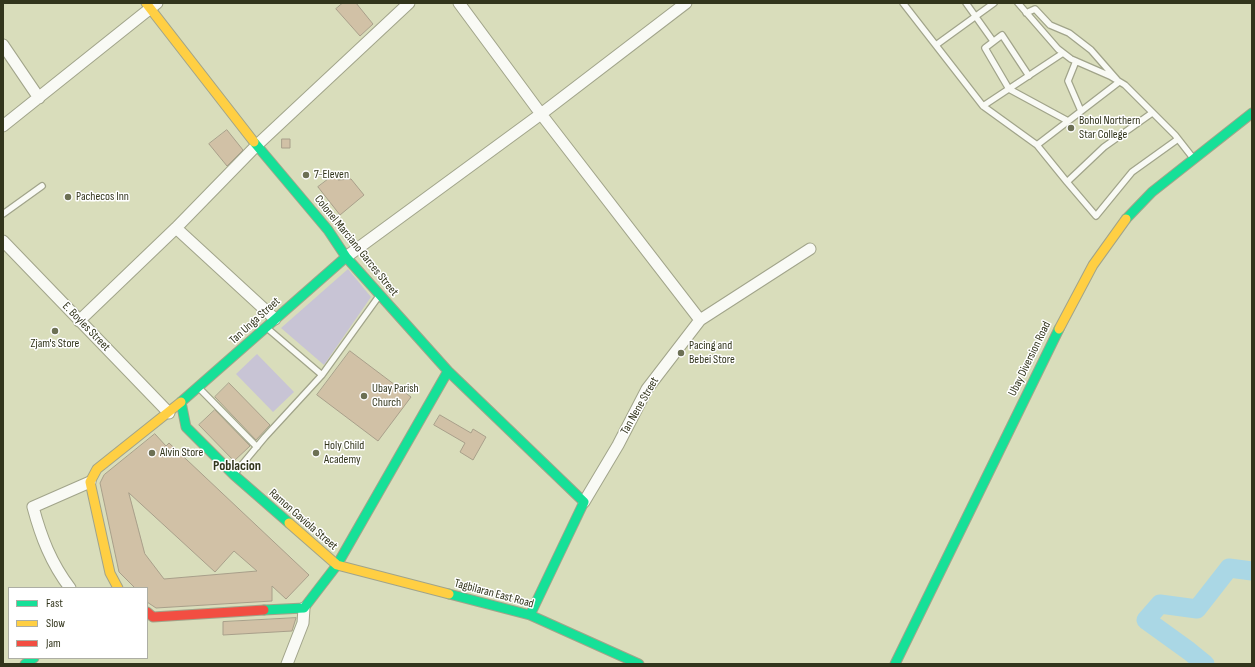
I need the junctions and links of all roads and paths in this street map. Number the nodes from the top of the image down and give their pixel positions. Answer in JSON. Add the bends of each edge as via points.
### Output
{"nodes":[{"id":1,"x":409,"y":3,"type":"edge"},
{"id":2,"x":459,"y":3,"type":"edge"},
{"id":3,"x":686,"y":3,"type":"edge"},
{"id":4,"x":904,"y":3,"type":"edge"},
{"id":5,"x":966,"y":3,"type":"edge"},
{"id":6,"x":994,"y":3,"type":"edge"},
{"id":7,"x":1018,"y":3,"type":"edge"},
{"id":8,"x":151,"y":5,"type":"edge"},
{"id":9,"x":1026,"y":13,"type":"junction"},
{"id":10,"x":976,"y":16,"type":"junction"},
{"id":11,"x":993,"y":41,"type":"junction"},
{"id":12,"x":3,"y":45,"type":"edge"},
{"id":13,"x":936,"y":45,"type":"junction"},
{"id":14,"x":1063,"y":53,"type":"junction"},
{"id":15,"x":1076,"y":61,"type":"junction"},
{"id":16,"x":1028,"y":76,"type":"junction"},
{"id":17,"x":1119,"y":82,"type":"junction"},
{"id":18,"x":1010,"y":89,"type":"junction"},
{"id":19,"x":39,"y":98,"type":"junction"},
{"id":20,"x":983,"y":106,"type":"junction"},
{"id":21,"x":1081,"y":111,"type":"junction"},
{"id":22,"x":1152,"y":113,"type":"junction"},
{"id":23,"x":541,"y":114,"type":"junction"},
{"id":24,"x":1252,"y":114,"type":"edge"},
{"id":25,"x":1068,"y":120,"type":"junction"},
{"id":26,"x":3,"y":126,"type":"edge"},
{"id":27,"x":1178,"y":140,"type":"junction"},
{"id":28,"x":257,"y":145,"type":"junction"},
{"id":29,"x":1036,"y":145,"type":"junction"},
{"id":30,"x":1194,"y":159,"type":"junction"},
{"id":31,"x":1067,"y":182,"type":"junction"},
{"id":32,"x":42,"y":186,"type":"dead end"},
{"id":33,"x":3,"y":214,"type":"edge"},
{"id":34,"x":176,"y":228,"type":"junction"},
{"id":35,"x":3,"y":241,"type":"edge"},
{"id":36,"x":810,"y":249,"type":"dead end"},
{"id":37,"x":346,"y":257,"type":"junction"},
{"id":38,"x":379,"y":296,"type":"junction"},
{"id":39,"x":275,"y":319,"type":"junction"},
{"id":40,"x":700,"y":320,"type":"junction"},
{"id":41,"x":79,"y":321,"type":"junction"},
{"id":42,"x":266,"y":327,"type":"junction"},
{"id":43,"x":448,"y":371,"type":"junction"},
{"id":44,"x":322,"y":375,"type":"junction"},
{"id":45,"x":198,"y":387,"type":"junction"},
{"id":46,"x":181,"y":402,"type":"junction"},
{"id":47,"x":169,"y":413,"type":"junction"},
{"id":48,"x":256,"y":447,"type":"junction"},
{"id":49,"x":234,"y":475,"type":"junction"},
{"id":50,"x":90,"y":482,"type":"junction"},
{"id":51,"x":584,"y":502,"type":"junction"},
{"id":52,"x":337,"y":565,"type":"junction"},
{"id":53,"x":114,"y":586,"type":"edge"},
{"id":54,"x":69,"y":587,"type":"edge"},
{"id":55,"x":304,"y":608,"type":"junction"},
{"id":56,"x":148,"y":613,"type":"edge"},
{"id":57,"x":530,"y":615,"type":"junction"},
{"id":58,"x":289,"y":659,"type":"edge"},
{"id":59,"x":639,"y":664,"type":"edge"},
{"id":60,"x":895,"y":664,"type":"edge"}],
"edges":[{"from":1,"to":28,"type":"street"},
{"from":2,"to":23,"type":"street"},
{"from":3,"to":23,"type":"street"},
{"from":4,"to":13,"type":"lane"},
{"from":5,"to":10,"type":"lane"},
{"from":6,"to":10,"type":"lane"},
{"from":7,"to":9,"type":"lane"},
{"from":8,"to":19,"type":"street"},
{"from":8,"to":28,"type":"street","name":"Colonel Marciano Garces Street"},
{"from":9,"to":14,"type":"lane"},
{"from":9,"to":17,"type":"lane","via":[[1035,9],[1050,25],[1068,33],[1091,50]]},
{"from":10,"to":11,"type":"lane"},
{"from":10,"to":13,"type":"lane"},
{"from":11,"to":16,"type":"lane","via":[[1002,35]]},
{"from":11,"to":18,"type":"lane","via":[[985,48]]},
{"from":12,"to":19,"type":"street"},
{"from":13,"to":20,"type":"lane"},
{"from":14,"to":15,"type":"lane"},
{"from":14,"to":16,"type":"lane"},
{"from":15,"to":17,"type":"lane"},
{"from":15,"to":21,"type":"lane","via":[[1068,81]]},
{"from":16,"to":18,"type":"lane"},
{"from":17,"to":21,"type":"lane"},
{"from":17,"to":22,"type":"lane"},
{"from":18,"to":20,"type":"lane"},
{"from":18,"to":25,"type":"lane"},
{"from":19,"to":26,"type":"street"},
{"from":20,"to":29,"type":"lane"},
{"from":21,"to":25,"type":"lane"},
{"from":22,"to":27,"type":"lane"},
{"from":22,"to":31,"type":"lane","via":[[1104,147]]},
{"from":23,"to":37,"type":"street"},
{"from":23,"to":40,"type":"street"},
{"from":24,"to":30,"type":"street","name":"Ubay Diversion Road"},
{"from":25,"to":29,"type":"lane"},
{"from":27,"to":30,"type":"lane"},
{"from":27,"to":31,"type":"lane","via":[[1132,172],[1096,216]]},
{"from":28,"to":34,"type":"street"},
{"from":28,"to":37,"type":"street","name":"Colonel Marciano Garces Street","via":[[328,230]]},
{"from":29,"to":31,"type":"lane"},
{"from":30,"to":60,"type":"street","name":"Ubay Diversion Road","via":[[1152,192],[1120,225],[1093,265],[1066,314]]},
{"from":32,"to":33,"type":"lane"},
{"from":34,"to":39,"type":"street"},
{"from":34,"to":41,"type":"street"},
{"from":35,"to":41,"type":"street","name":"E. Boyles Street"},
{"from":36,"to":40,"type":"street","name":"Tan Nene Street"},
{"from":37,"to":38,"type":"street","name":"Colonel Marciano Garces Street"},
{"from":37,"to":39,"type":"street","name":"Tan Unga Street"},
{"from":38,"to":43,"type":"street","name":"Colonel Marciano Garces Street"},
{"from":38,"to":44,"type":"lane"},
{"from":39,"to":42,"type":"street","name":"Tan Unga Street"},
{"from":40,"to":51,"type":"street","name":"Tan Nene Street","via":[[647,389]]},
{"from":41,"to":47,"type":"street","name":"E. Boyles Street"},
{"from":42,"to":44,"type":"lane"},
{"from":42,"to":45,"type":"street","name":"Tan Unga Street"},
{"from":43,"to":51,"type":"street","name":"Colonel Marciano Garces Street"},
{"from":43,"to":52,"type":"street"},
{"from":44,"to":48,"type":"lane"},
{"from":45,"to":46,"type":"street","name":"Tan Unga Street"},
{"from":45,"to":48,"type":"lane"},
{"from":46,"to":47,"type":"street","name":"Tan Unga Street"},
{"from":46,"to":49,"type":"street","name":"Ramon Gaviola Street","via":[[186,427]]},
{"from":47,"to":50,"type":"street","name":"Tan Unga Street","via":[[97,469]]},
{"from":48,"to":49,"type":"lane"},
{"from":49,"to":52,"type":"street","name":"Ramon Gaviola Street"},
{"from":50,"to":53,"type":"street"},
{"from":50,"to":54,"type":"street","via":[[33,507],[42,540],[58,573]]},
{"from":51,"to":57,"type":"street","name":"Tan Nene Street"},
{"from":52,"to":55,"type":"street"},
{"from":52,"to":57,"type":"street","name":"Tagbilaran East Road"},
{"from":55,"to":56,"type":"street","via":[[153,616]]},
{"from":55,"to":58,"type":"street","via":[[303,623]]},
{"from":57,"to":59,"type":"street","name":"Tagbilaran East Road"}]}
